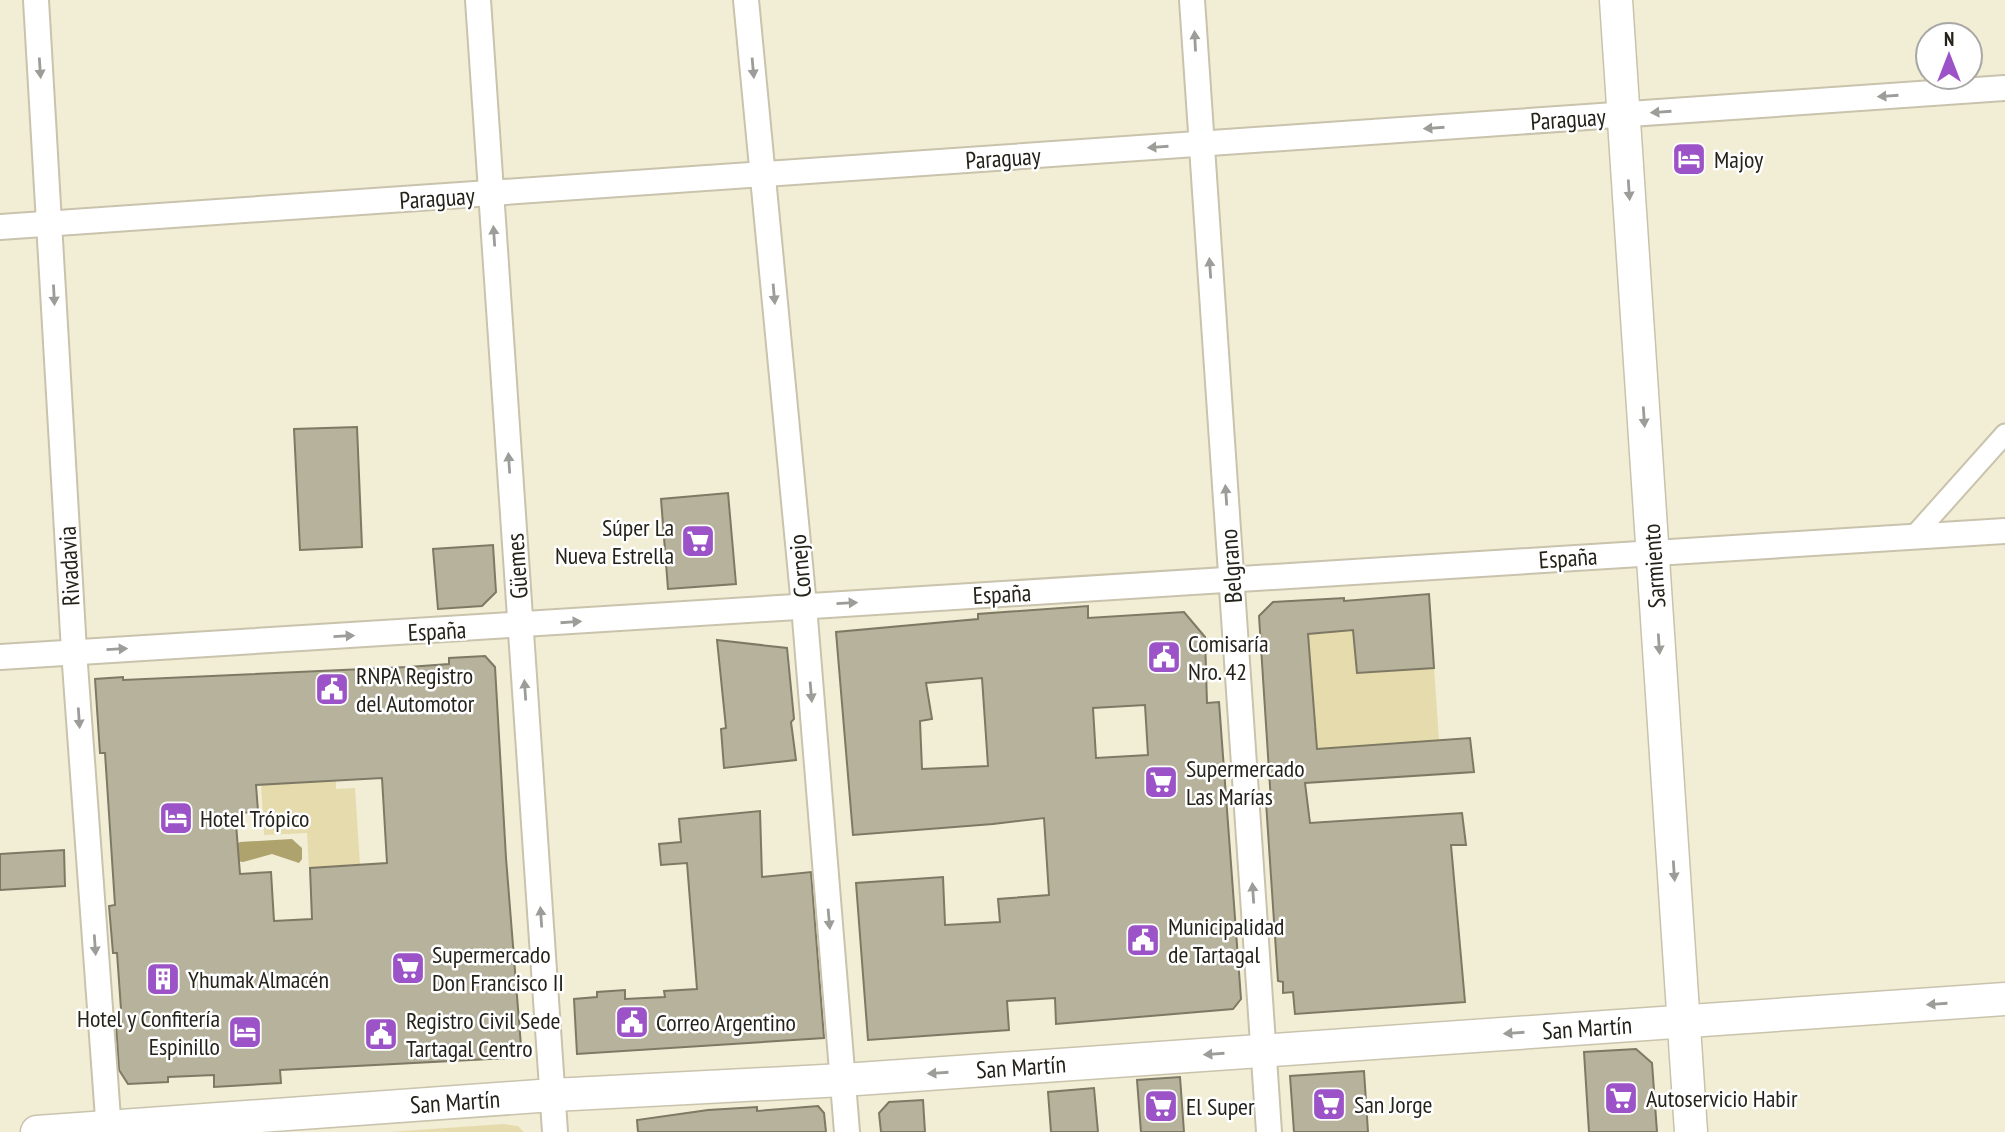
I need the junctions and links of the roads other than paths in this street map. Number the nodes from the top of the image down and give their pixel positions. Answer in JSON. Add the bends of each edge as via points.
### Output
{"nodes":[{"id":1,"x":36,"y":0,"type":"edge"},
{"id":2,"x":478,"y":0,"type":"edge"},
{"id":3,"x":746,"y":0,"type":"edge"},
{"id":4,"x":1192,"y":0,"type":"edge"},
{"id":5,"x":1616,"y":0,"type":"edge"},
{"id":6,"x":2005,"y":88,"type":"edge"},
{"id":7,"x":1623,"y":115,"type":"junction"},
{"id":8,"x":1201,"y":144,"type":"junction"},
{"id":9,"x":763,"y":176,"type":"junction"},
{"id":10,"x":491,"y":194,"type":"junction"},
{"id":11,"x":50,"y":224,"type":"junction"},
{"id":12,"x":0,"y":227,"type":"edge"},
{"id":13,"x":2005,"y":434,"type":"edge"},
{"id":14,"x":2005,"y":531,"type":"edge"},
{"id":15,"x":1913,"y":537,"type":"junction"},
{"id":16,"x":1653,"y":553,"type":"junction"},
{"id":17,"x":1232,"y":580,"type":"junction"},
{"id":18,"x":804,"y":606,"type":"junction"},
{"id":19,"x":521,"y":626,"type":"junction"},
{"id":20,"x":74,"y":651,"type":"junction"},
{"id":21,"x":0,"y":657,"type":"edge"},
{"id":22,"x":2005,"y":999,"type":"edge"},
{"id":23,"x":1684,"y":1021,"type":"junction"},
{"id":24,"x":1264,"y":1050,"type":"junction"},
{"id":25,"x":843,"y":1080,"type":"junction"},
{"id":26,"x":553,"y":1095,"type":"junction"},
{"id":27,"x":109,"y":1129,"type":"edge"},
{"id":28,"x":37,"y":1132,"type":"edge"},
{"id":29,"x":555,"y":1132,"type":"edge"},
{"id":30,"x":847,"y":1132,"type":"edge"},
{"id":31,"x":1269,"y":1132,"type":"edge"},
{"id":32,"x":1690,"y":1132,"type":"edge"}],
"edges":[{"from":1,"to":11,"type":"street","name":"Rivadavia","one_way":true},
{"from":2,"to":10,"type":"street","name":"Güemes"},
{"from":3,"to":9,"type":"street","name":"Cornejo","one_way":true},
{"from":8,"to":4,"type":"street","name":"Belgrano","one_way":true},
{"from":5,"to":7,"type":"street","name":"Sarmiento"},
{"from":6,"to":7,"type":"street","name":"Paraguay","one_way":true},
{"from":7,"to":8,"type":"street","name":"Paraguay","one_way":true},
{"from":7,"to":16,"type":"street","name":"Sarmiento","one_way":true},
{"from":8,"to":9,"type":"street","name":"Paraguay","one_way":true},
{"from":17,"to":8,"type":"street","name":"Belgrano","one_way":true},
{"from":9,"to":10,"type":"street","name":"Paraguay"},
{"from":9,"to":18,"type":"street","name":"Cornejo","one_way":true},
{"from":10,"to":11,"type":"street","name":"Paraguay"},
{"from":19,"to":10,"type":"street","name":"Güemes","one_way":true},
{"from":11,"to":12,"type":"street","name":"Paraguay"},
{"from":11,"to":20,"type":"street","name":"Rivadavia","one_way":true},
{"from":13,"to":15,"type":"street"},
{"from":14,"to":15,"type":"street","name":"España"},
{"from":15,"to":16,"type":"street","name":"España"},
{"from":16,"to":17,"type":"street","name":"España"},
{"from":16,"to":23,"type":"street","name":"Sarmiento","one_way":true},
{"from":18,"to":17,"type":"street","name":"España","one_way":true},
{"from":24,"to":17,"type":"street","name":"Belgrano","one_way":true},
{"from":19,"to":18,"type":"street","name":"España","one_way":true},
{"from":18,"to":25,"type":"street","name":"Cornejo","one_way":true},
{"from":20,"to":19,"type":"street","name":"España","one_way":true},
{"from":26,"to":19,"type":"street","name":"Güemes","one_way":true},
{"from":20,"to":21,"type":"street","name":"España"},
{"from":20,"to":27,"type":"street","name":"Rivadavia","one_way":true},
{"from":22,"to":23,"type":"street","name":"San Martín","one_way":true},
{"from":23,"to":24,"type":"street","name":"San Martín","one_way":true},
{"from":23,"to":32,"type":"street","name":"Sarmiento"},
{"from":24,"to":25,"type":"street","name":"San Martín","one_way":true},
{"from":24,"to":31,"type":"street","name":"Belgrano"},
{"from":25,"to":26,"type":"street","name":"San Martín"},
{"from":25,"to":30,"type":"street","name":"Cornejo"},
{"from":26,"to":27,"type":"street","name":"San Martín"},
{"from":26,"to":29,"type":"street","name":"Güemes"},
{"from":27,"to":28,"type":"street","name":"San Martín"}]}
